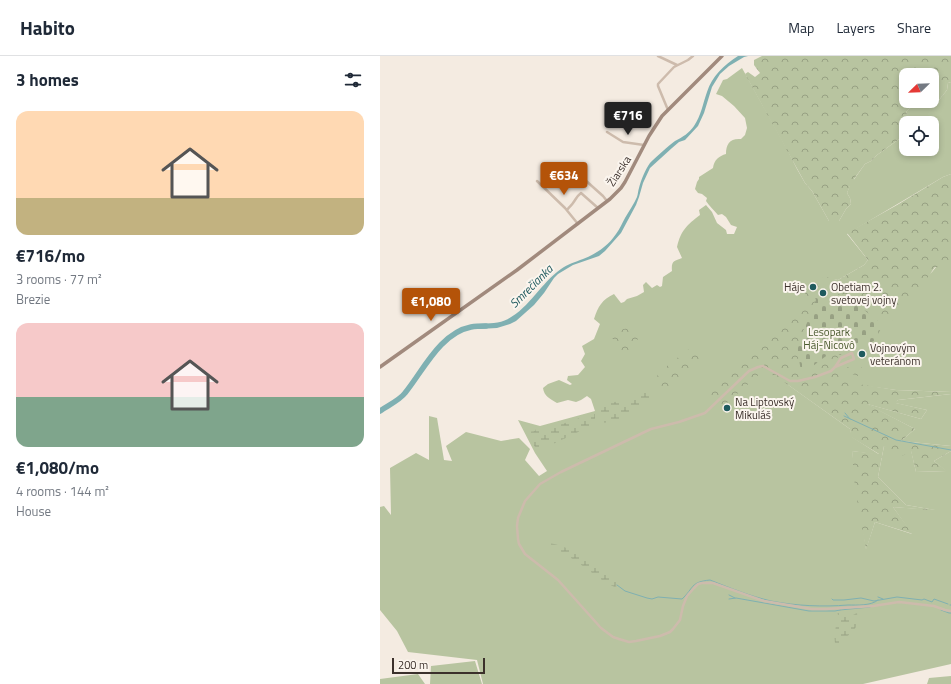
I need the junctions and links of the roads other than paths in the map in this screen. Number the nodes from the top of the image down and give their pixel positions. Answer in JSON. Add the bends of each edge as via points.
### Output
{"nodes":[{"id":1,"x":658,"y":56,"type":"edge"},
{"id":2,"x":693,"y":56,"type":"edge"},
{"id":3,"x":722,"y":56,"type":"edge"},
{"id":4,"x":676,"y":65,"type":"junction"},
{"id":5,"x":668,"y":110,"type":"junction"},
{"id":6,"x":607,"y":132,"type":"dead end"},
{"id":7,"x":644,"y":146,"type":"junction"},
{"id":8,"x":584,"y":179,"type":"dead end"},
{"id":9,"x":537,"y":181,"type":"dead end"},
{"id":10,"x":607,"y":201,"type":"junction"},
{"id":11,"x":598,"y":208,"type":"junction"},
{"id":12,"x":567,"y":210,"type":"junction"},
{"id":13,"x":578,"y":224,"type":"junction"},
{"id":14,"x":380,"y":366,"type":"edge"},
{"id":15,"x":835,"y":367,"type":"junction"},
{"id":16,"x":951,"y":611,"type":"edge"}],
"edges":[{"from":1,"to":4,"type":"street"},
{"from":2,"to":4,"type":"street"},
{"from":3,"to":5,"type":"street","name":"Žiarska"},
{"from":4,"to":5,"type":"street","via":[[658,84]]},
{"from":5,"to":7,"type":"street","name":"Žiarska"},
{"from":6,"to":7,"type":"street","via":[[623,142]]},
{"from":7,"to":10,"type":"street","name":"Žiarska","via":[[625,182]]},
{"from":8,"to":10,"type":"street"},
{"from":9,"to":12,"type":"street"},
{"from":10,"to":11,"type":"street","name":"Žiarska"},
{"from":11,"to":12,"type":"street","via":[[581,193]]},
{"from":11,"to":13,"type":"street","name":"Žiarska"},
{"from":12,"to":13,"type":"street"},
{"from":13,"to":14,"type":"street","name":"Žiarska"},
{"from":15,"to":15,"type":"street","via":[[854,359],[852,353],[841,358]]},
{"from":15,"to":16,"type":"street","via":[[815,377],[798,381],[790,380],[763,366],[754,368],[706,413],[651,429],[545,481],[528,497],[520,511],[517,526],[519,544],[525,554],[558,580],[601,628],[619,640],[629,642],[656,637],[674,629],[680,620],[688,596],[702,582],[764,602],[812,609],[899,602],[934,606]]}]}
